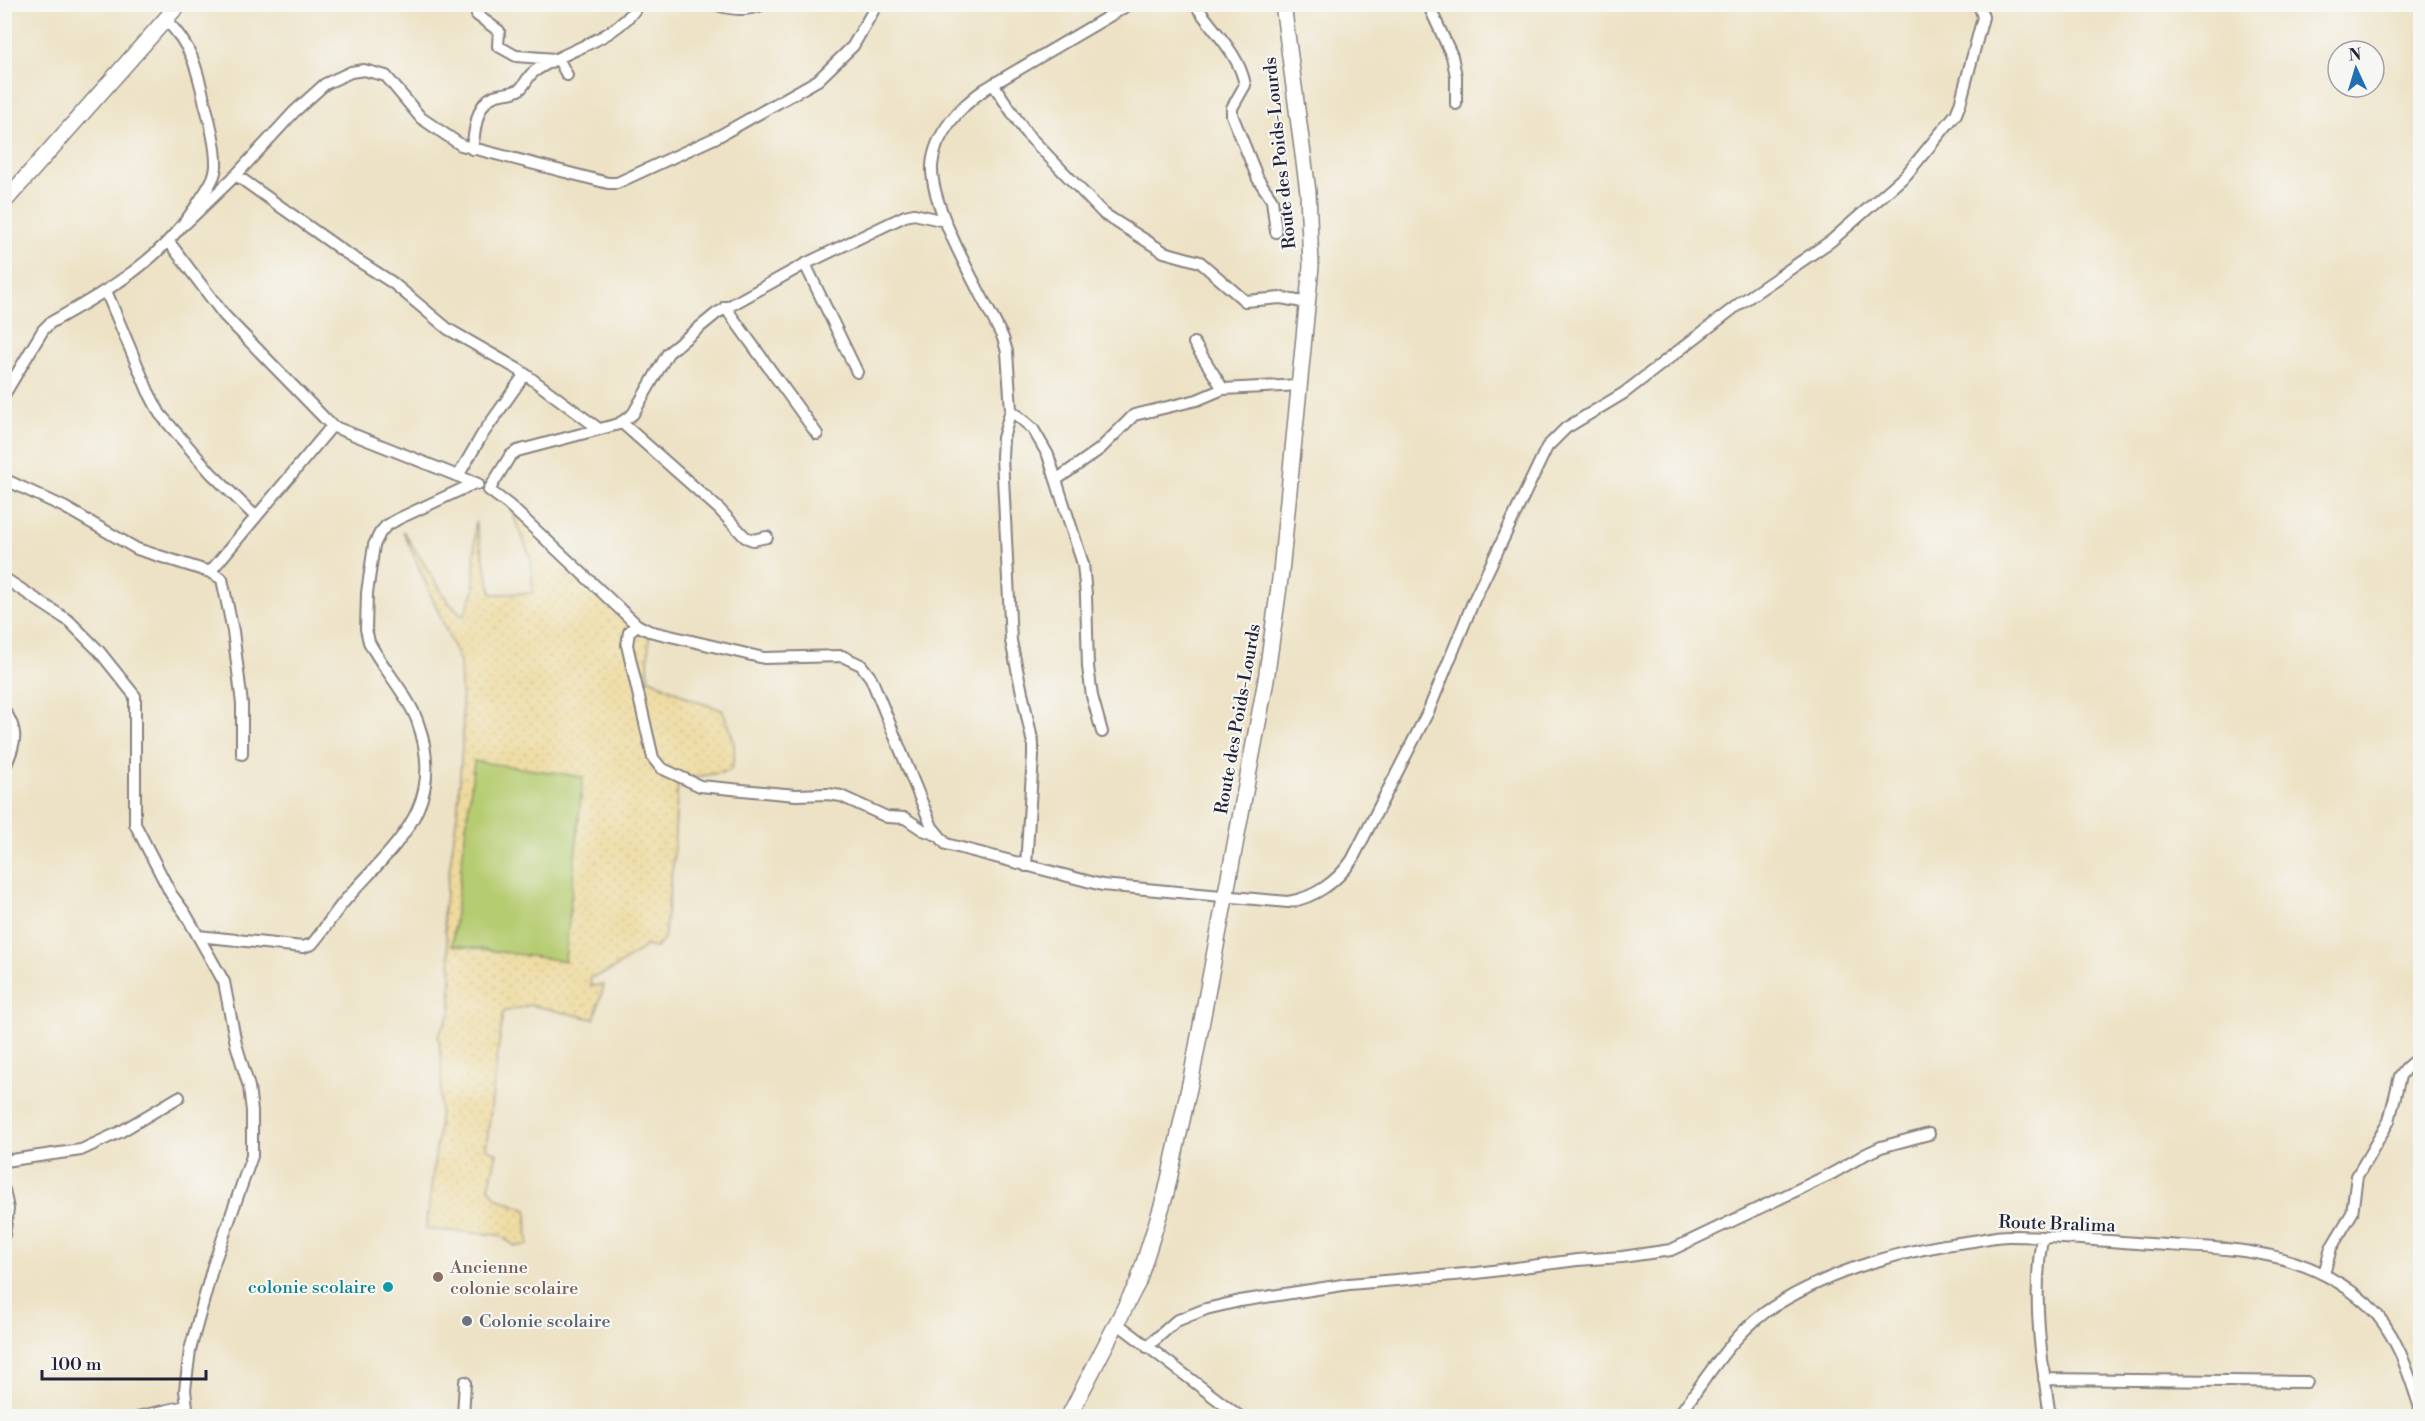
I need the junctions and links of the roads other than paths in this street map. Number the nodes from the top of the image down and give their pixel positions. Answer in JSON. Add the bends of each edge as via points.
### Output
{"nodes":[{"id":1,"x":179,"y":4,"type":"edge"},
{"id":2,"x":476,"y":4,"type":"edge"},
{"id":3,"x":639,"y":4,"type":"edge"},
{"id":4,"x":714,"y":4,"type":"edge"},
{"id":5,"x":764,"y":4,"type":"edge"},
{"id":6,"x":877,"y":4,"type":"edge"},
{"id":7,"x":1130,"y":4,"type":"edge"},
{"id":8,"x":1195,"y":4,"type":"edge"},
{"id":9,"x":1283,"y":4,"type":"edge"},
{"id":10,"x":1428,"y":4,"type":"edge"},
{"id":11,"x":1979,"y":4,"type":"edge"},
{"id":12,"x":165,"y":19,"type":"junction"},
{"id":13,"x":555,"y":59,"type":"junction"},
{"id":14,"x":567,"y":75,"type":"dead end"},
{"id":15,"x":993,"y":84,"type":"junction"},
{"id":16,"x":1456,"y":104,"type":"dead end"},
{"id":17,"x":472,"y":149,"type":"junction"},
{"id":18,"x":236,"y":175,"type":"junction"},
{"id":19,"x":4,"y":202,"type":"edge"},
{"id":20,"x":945,"y":221,"type":"junction"},
{"id":21,"x":185,"y":224,"type":"junction"},
{"id":22,"x":1276,"y":232,"type":"dead end"},
{"id":23,"x":169,"y":242,"type":"junction"},
{"id":24,"x":805,"y":264,"type":"junction"},
{"id":25,"x":106,"y":291,"type":"junction"},
{"id":26,"x":1308,"y":303,"type":"junction"},
{"id":27,"x":725,"y":307,"type":"junction"},
{"id":28,"x":1194,"y":343,"type":"dead end"},
{"id":29,"x":857,"y":372,"type":"dead end"},
{"id":30,"x":525,"y":374,"type":"junction"},
{"id":31,"x":1301,"y":385,"type":"junction"},
{"id":32,"x":1223,"y":389,"type":"junction"},
{"id":33,"x":4,"y":395,"type":"edge"},
{"id":34,"x":1011,"y":410,"type":"junction"},
{"id":35,"x":621,"y":422,"type":"junction"},
{"id":36,"x":332,"y":426,"type":"junction"},
{"id":37,"x":599,"y":429,"type":"junction"},
{"id":38,"x":817,"y":434,"type":"dead end"},
{"id":39,"x":458,"y":476,"type":"junction"},
{"id":40,"x":4,"y":479,"type":"edge"},
{"id":41,"x":1056,"y":480,"type":"junction"},
{"id":42,"x":476,"y":483,"type":"junction"},
{"id":43,"x":489,"y":490,"type":"junction"},
{"id":44,"x":256,"y":517,"type":"junction"},
{"id":45,"x":767,"y":537,"type":"dead end"},
{"id":46,"x":210,"y":572,"type":"junction"},
{"id":47,"x":4,"y":578,"type":"edge"},
{"id":48,"x":637,"y":625,"type":"junction"},
{"id":49,"x":4,"y":710,"type":"edge"},
{"id":50,"x":1102,"y":732,"type":"dead end"},
{"id":51,"x":242,"y":754,"type":"dead end"},
{"id":52,"x":4,"y":770,"type":"edge"},
{"id":53,"x":937,"y":835,"type":"junction"},
{"id":54,"x":1026,"y":866,"type":"junction"},
{"id":55,"x":1226,"y":895,"type":"junction"},
{"id":56,"x":198,"y":936,"type":"junction"},
{"id":57,"x":2421,"y":1056,"type":"edge"},
{"id":58,"x":179,"y":1097,"type":"dead end"},
{"id":59,"x":1929,"y":1134,"type":"dead end"},
{"id":60,"x":4,"y":1161,"type":"edge"},
{"id":61,"x":4,"y":1190,"type":"edge"},
{"id":62,"x":4,"y":1235,"type":"edge"},
{"id":63,"x":2042,"y":1238,"type":"junction"},
{"id":64,"x":2324,"y":1274,"type":"junction"},
{"id":65,"x":1118,"y":1324,"type":"junction"},
{"id":66,"x":1147,"y":1347,"type":"junction"},
{"id":67,"x":2044,"y":1379,"type":"junction"},
{"id":68,"x":465,"y":1382,"type":"dead end"},
{"id":69,"x":2307,"y":1382,"type":"dead end"},
{"id":70,"x":2421,"y":1408,"type":"edge"},
{"id":71,"x":187,"y":1411,"type":"edge"},
{"id":72,"x":141,"y":1416,"type":"edge"},
{"id":73,"x":463,"y":1416,"type":"edge"},
{"id":74,"x":1069,"y":1416,"type":"edge"},
{"id":75,"x":1239,"y":1416,"type":"edge"},
{"id":76,"x":1678,"y":1416,"type":"edge"},
{"id":77,"x":2050,"y":1416,"type":"edge"}],
"edges":[{"from":1,"to":12,"type":"street"},
{"from":2,"to":13,"type":"street","via":[[477,15],[499,32],[498,46],[516,56]]},
{"from":3,"to":13,"type":"street","via":[[610,33]]},
{"from":4,"to":5,"type":"street","via":[[745,10]]},
{"from":6,"to":17,"type":"street","via":[[853,46],[818,80],[719,136],[625,180],[608,183]]},
{"from":7,"to":15,"type":"street"},
{"from":8,"to":22,"type":"street","via":[[1243,73],[1245,85],[1232,115],[1258,179],[1272,200]]},
{"from":9,"to":26,"type":"street","name":"Route des Poids-Lourds","via":[[1308,192]]},
{"from":10,"to":16,"type":"street","via":[[1452,56]]},
{"from":11,"to":55,"type":"street","via":[[1983,17],[1956,114],[1902,180],[1831,241],[1739,304],[1624,393],[1566,428],[1548,447],[1474,600],[1428,712],[1343,872],[1331,884],[1288,902]]},
{"from":12,"to":19,"type":"street"},
{"from":12,"to":21,"type":"street","via":[[180,34],[195,62],[217,164],[213,178]]},
{"from":13,"to":14,"type":"street"},
{"from":13,"to":17,"type":"street","via":[[532,72],[521,88],[492,96],[485,102]]},
{"from":15,"to":20,"type":"street","via":[[958,110],[934,155],[933,178]]},
{"from":15,"to":26,"type":"street","via":[[1026,133],[1104,214],[1164,252],[1200,262],[1245,301],[1285,298]]},
{"from":17,"to":18,"type":"street","via":[[440,133],[422,118],[386,76],[364,70],[325,84]]},
{"from":18,"to":21,"type":"street"},
{"from":18,"to":30,"type":"street","via":[[393,283],[448,329]]},
{"from":20,"to":24,"type":"street","via":[[914,214],[904,216]]},
{"from":20,"to":34,"type":"street","via":[[1003,338]]},
{"from":21,"to":23,"type":"street"},
{"from":23,"to":25,"type":"street"},
{"from":23,"to":36,"type":"street","via":[[224,315]]},
{"from":24,"to":27,"type":"street"},
{"from":24,"to":29,"type":"street"},
{"from":25,"to":33,"type":"street","via":[[43,330]]},
{"from":25,"to":44,"type":"street","via":[[160,414]]},
{"from":26,"to":31,"type":"street","name":"Route des Poids-Lourds"},
{"from":27,"to":35,"type":"street","via":[[668,353],[633,414]]},
{"from":27,"to":38,"type":"street"},
{"from":28,"to":32,"type":"street"},
{"from":30,"to":37,"type":"street"},
{"from":30,"to":39,"type":"street"},
{"from":31,"to":32,"type":"street"},
{"from":31,"to":55,"type":"street","name":"Route des Poids-Lourds","via":[[1275,619]]},
{"from":32,"to":41,"type":"street","via":[[1197,400],[1134,415],[1100,449]]},
{"from":34,"to":41,"type":"street","via":[[1041,440]]},
{"from":34,"to":54,"type":"street","via":[[1003,438],[1003,488],[1011,641],[1033,744]]},
{"from":35,"to":37,"type":"street"},
{"from":35,"to":45,"type":"street","via":[[745,537]]},
{"from":36,"to":39,"type":"street"},
{"from":36,"to":44,"type":"street"},
{"from":37,"to":43,"type":"street","via":[[517,451]]},
{"from":39,"to":42,"type":"street"},
{"from":40,"to":46,"type":"street","via":[[64,507],[137,549]]},
{"from":41,"to":50,"type":"street","via":[[1083,564],[1088,667]]},
{"from":42,"to":43,"type":"street"},
{"from":42,"to":56,"type":"street","via":[[386,526],[374,545],[366,629],[369,642],[416,718],[427,760],[417,812],[408,830],[312,944],[303,947]]},
{"from":43,"to":48,"type":"street"},
{"from":44,"to":46,"type":"street"},
{"from":46,"to":51,"type":"street","via":[[222,579],[233,631],[242,705]]},
{"from":47,"to":56,"type":"street","via":[[69,621],[135,696],[135,824]]},
{"from":48,"to":53,"type":"street","via":[[764,658],[843,656],[861,665],[871,678]]},
{"from":48,"to":53,"type":"street","via":[[629,632],[627,645],[653,758],[661,768],[700,786],[841,796],[887,817],[905,818]]},
{"from":49,"to":52,"type":"street","via":[[16,731]]},
{"from":53,"to":54,"type":"street","via":[[946,844]]},
{"from":54,"to":55,"type":"street","via":[[1102,885]]},
{"from":55,"to":65,"type":"street","name":"Route des Poids-Lourds","via":[[1166,1193],[1138,1282]]},
{"from":56,"to":71,"type":"street","via":[[227,990],[251,1099],[253,1147],[190,1350]]},
{"from":57,"to":64,"type":"street","via":[[2400,1076],[2390,1121],[2357,1176],[2352,1213],[2331,1248]]},
{"from":58,"to":60,"type":"street","via":[[81,1150]]},
{"from":59,"to":66,"type":"street","via":[[1866,1154],[1671,1250],[1349,1284],[1240,1300],[1176,1321]]},
{"from":61,"to":62,"type":"street","via":[[8,1209]]},
{"from":63,"to":64,"type":"street","name":"Route Bralima","via":[[2235,1249],[2292,1260]]},
{"from":63,"to":67,"type":"street","via":[[2036,1286]]},
{"from":63,"to":76,"type":"street","name":"Route Bralima","via":[[2007,1236],[1949,1244],[1885,1259],[1819,1282],[1774,1306],[1738,1337]]},
{"from":64,"to":70,"type":"street","name":"Route Bralima","via":[[2368,1305],[2386,1327],[2408,1369]]},
{"from":65,"to":66,"type":"street"},
{"from":65,"to":74,"type":"street","name":"Route des Poids-Lourds"},
{"from":66,"to":75,"type":"street"},
{"from":67,"to":69,"type":"street"},
{"from":67,"to":77,"type":"street"},
{"from":68,"to":73,"type":"street"},
{"from":71,"to":72,"type":"street"}]}
